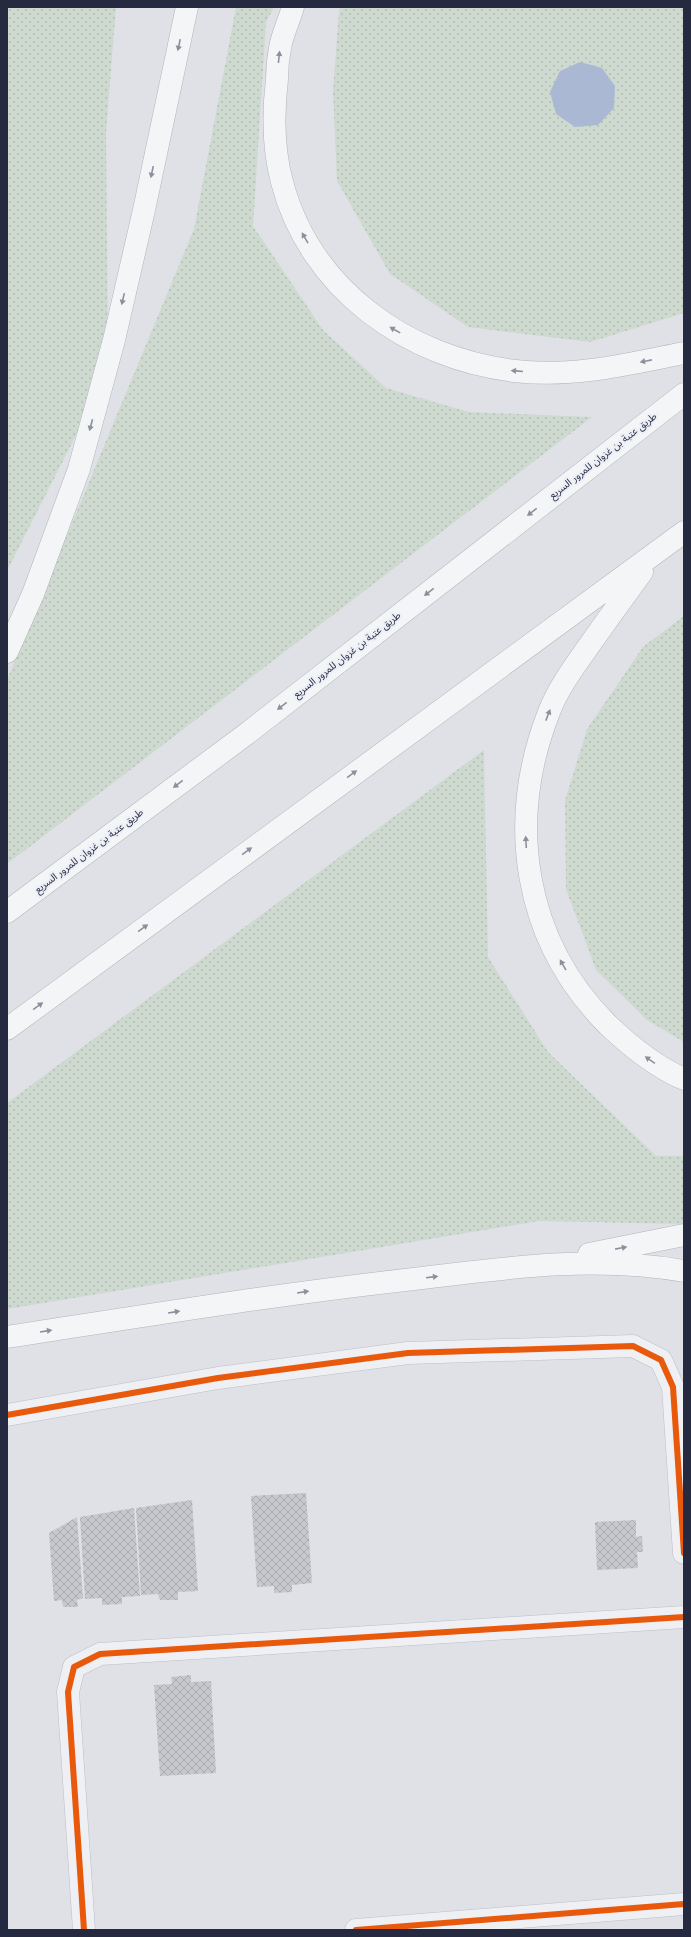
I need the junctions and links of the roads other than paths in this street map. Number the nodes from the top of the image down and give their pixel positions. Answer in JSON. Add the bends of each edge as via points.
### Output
{"nodes":[{"id":1,"x":187,"y":7,"type":"edge"},
{"id":2,"x":293,"y":7,"type":"edge"},
{"id":3,"x":684,"y":353,"type":"edge"},
{"id":4,"x":684,"y":394,"type":"edge"},
{"id":5,"x":684,"y":532,"type":"edge"},
{"id":6,"x":655,"y":555,"type":"junction"},
{"id":7,"x":7,"y":652,"type":"edge"},
{"id":8,"x":7,"y":912,"type":"edge"},
{"id":9,"x":7,"y":1029,"type":"edge"},
{"id":10,"x":684,"y":1079,"type":"edge"},
{"id":11,"x":684,"y":1235,"type":"edge"},
{"id":12,"x":541,"y":1264,"type":"junction"},
{"id":13,"x":684,"y":1271,"type":"edge"},
{"id":14,"x":7,"y":1337,"type":"edge"},
{"id":15,"x":7,"y":1415,"type":"edge"},
{"id":16,"x":684,"y":1553,"type":"edge"},
{"id":17,"x":684,"y":1617,"type":"edge"},
{"id":18,"x":684,"y":1904,"type":"edge"},
{"id":19,"x":84,"y":1930,"type":"edge"},
{"id":20,"x":356,"y":1930,"type":"edge"}],
"edges":[{"from":1,"to":7,"type":"highway","one_way":true,"via":[[114,340],[78,469],[33,594]]},
{"from":3,"to":2,"type":"highway","one_way":true,"via":[[609,368],[570,372],[514,371],[468,362],[423,346],[382,322],[345,293],[318,260],[296,222],[281,182],[274,139],[275,96],[280,48]]},
{"from":4,"to":8,"type":"highway","name":"طريق عتبة بن غزوان للمرور السريع","one_way":true,"via":[[245,735]]},
{"from":5,"to":6,"type":"highway"},
{"from":9,"to":6,"type":"highway","one_way":true,"via":[[296,815]]},
{"from":10,"to":6,"type":"highway","one_way":true,"via":[[652,1061],[622,1039],[595,1012],[573,982],[554,949],[540,915],[526,842],[527,797],[535,753],[549,711],[570,671]]},
{"from":12,"to":11,"type":"highway","one_way":true},
{"from":12,"to":13,"type":"highway","via":[[603,1262]]},
{"from":14,"to":12,"type":"highway","one_way":true,"via":[[330,1288]]},
{"from":15,"to":16,"type":"street","via":[[218,1378],[408,1353],[633,1346],[661,1360],[673,1386]]},
{"from":17,"to":19,"type":"street","via":[[100,1654],[74,1666],[68,1692]]},
{"from":18,"to":20,"type":"street"}]}
